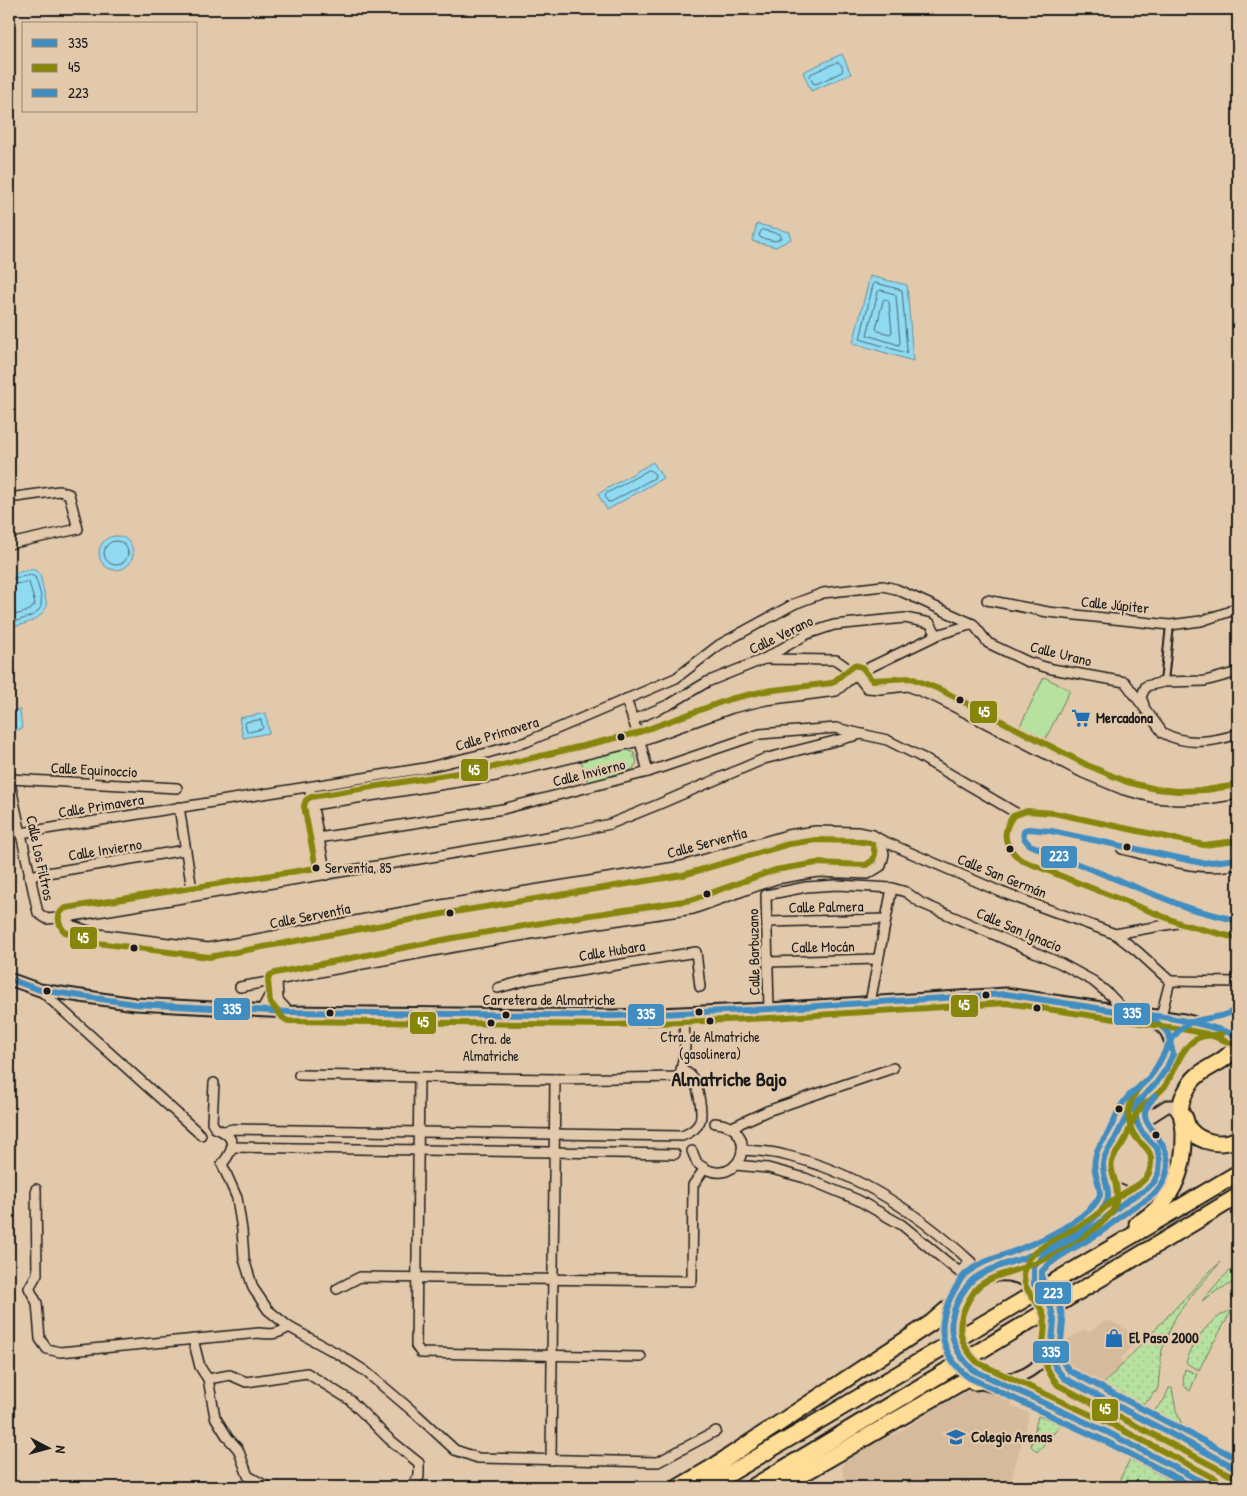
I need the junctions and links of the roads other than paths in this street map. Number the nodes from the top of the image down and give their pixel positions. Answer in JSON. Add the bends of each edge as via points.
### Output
{"nodes":[{"id":1,"x":9,"y":498,"type":"edge"},
{"id":2,"x":9,"y":544,"type":"edge"},
{"id":3,"x":987,"y":600,"type":"dead end"},
{"id":4,"x":1238,"y":606,"type":"edge"},
{"id":5,"x":973,"y":624,"type":"junction"},
{"id":6,"x":1170,"y":625,"type":"junction"},
{"id":7,"x":937,"y":635,"type":"junction"},
{"id":8,"x":764,"y":659,"type":"junction"},
{"id":9,"x":1238,"y":672,"type":"edge"},
{"id":10,"x":856,"y":674,"type":"junction"},
{"id":11,"x":1164,"y":682,"type":"junction"},
{"id":12,"x":626,"y":699,"type":"junction"},
{"id":13,"x":1145,"y":709,"type":"junction"},
{"id":14,"x":633,"y":720,"type":"junction"},
{"id":15,"x":862,"y":734,"type":"junction"},
{"id":16,"x":1238,"y":734,"type":"edge"},
{"id":17,"x":640,"y":741,"type":"junction"},
{"id":18,"x":648,"y":772,"type":"junction"},
{"id":19,"x":9,"y":779,"type":"edge"},
{"id":20,"x":309,"y":787,"type":"junction"},
{"id":21,"x":177,"y":788,"type":"dead end"},
{"id":22,"x":1238,"y":794,"type":"edge"},
{"id":23,"x":312,"y":805,"type":"junction"},
{"id":24,"x":179,"y":807,"type":"junction"},
{"id":25,"x":1028,"y":820,"type":"junction"},
{"id":26,"x":21,"y":833,"type":"junction"},
{"id":27,"x":1114,"y":836,"type":"junction"},
{"id":28,"x":318,"y":838,"type":"junction"},
{"id":29,"x":881,"y":840,"type":"junction"},
{"id":30,"x":185,"y":850,"type":"junction"},
{"id":31,"x":1238,"y":850,"type":"edge"},
{"id":32,"x":1238,"y":864,"type":"edge"},
{"id":33,"x":326,"y":875,"type":"junction"},
{"id":34,"x":29,"y":876,"type":"junction"},
{"id":35,"x":892,"y":888,"type":"junction"},
{"id":36,"x":193,"y":896,"type":"junction"},
{"id":37,"x":67,"y":916,"type":"junction"},
{"id":38,"x":1185,"y":916,"type":"junction"},
{"id":39,"x":886,"y":920,"type":"junction"},
{"id":40,"x":767,"y":922,"type":"junction"},
{"id":41,"x":1238,"y":930,"type":"edge"},
{"id":42,"x":1115,"y":934,"type":"junction"},
{"id":43,"x":878,"y":959,"type":"junction"},
{"id":44,"x":768,"y":962,"type":"junction"},
{"id":45,"x":9,"y":978,"type":"edge"},
{"id":46,"x":277,"y":981,"type":"junction"},
{"id":47,"x":1170,"y":981,"type":"junction"},
{"id":48,"x":1238,"y":982,"type":"edge"},
{"id":49,"x":240,"y":987,"type":"dead end"},
{"id":50,"x":498,"y":988,"type":"dead end"},
{"id":51,"x":700,"y":988,"type":"dead end"},
{"id":52,"x":40,"y":990,"type":"junction"},
{"id":53,"x":870,"y":1003,"type":"junction"},
{"id":54,"x":769,"y":1009,"type":"junction"},
{"id":55,"x":261,"y":1011,"type":"junction"},
{"id":56,"x":289,"y":1012,"type":"junction"},
{"id":57,"x":684,"y":1012,"type":"junction"},
{"id":58,"x":1130,"y":1013,"type":"junction"},
{"id":59,"x":1161,"y":1016,"type":"junction"},
{"id":60,"x":1238,"y":1018,"type":"edge"},
{"id":61,"x":1209,"y":1026,"type":"junction"},
{"id":62,"x":1238,"y":1029,"type":"edge"},
{"id":63,"x":1238,"y":1037,"type":"edge"},
{"id":64,"x":1173,"y":1054,"type":"junction"},
{"id":65,"x":1238,"y":1059,"type":"edge"},
{"id":66,"x":1219,"y":1063,"type":"junction"},
{"id":67,"x":893,"y":1068,"type":"dead end"},
{"id":68,"x":681,"y":1070,"type":"junction"},
{"id":69,"x":299,"y":1075,"type":"dead end"},
{"id":70,"x":419,"y":1077,"type":"junction"},
{"id":71,"x":555,"y":1079,"type":"junction"},
{"id":72,"x":214,"y":1082,"type":"dead end"},
{"id":73,"x":1189,"y":1085,"type":"junction"},
{"id":74,"x":1145,"y":1094,"type":"junction"},
{"id":75,"x":1180,"y":1115,"type":"junction"},
{"id":76,"x":715,"y":1123,"type":"dead end"},
{"id":77,"x":732,"y":1127,"type":"junction"},
{"id":78,"x":224,"y":1132,"type":"junction"},
{"id":79,"x":418,"y":1132,"type":"junction"},
{"id":80,"x":1142,"y":1132,"type":"junction"},
{"id":81,"x":555,"y":1133,"type":"junction"},
{"id":82,"x":201,"y":1135,"type":"dead end"},
{"id":83,"x":1238,"y":1139,"type":"edge"},
{"id":84,"x":232,"y":1147,"type":"junction"},
{"id":85,"x":417,"y":1150,"type":"junction"},
{"id":86,"x":742,"y":1150,"type":"junction"},
{"id":87,"x":554,"y":1151,"type":"junction"},
{"id":88,"x":692,"y":1151,"type":"dead end"},
{"id":89,"x":675,"y":1154,"type":"dead end"},
{"id":90,"x":735,"y":1165,"type":"junction"},
{"id":91,"x":704,"y":1168,"type":"junction"},
{"id":92,"x":1238,"y":1173,"type":"edge"},
{"id":93,"x":1108,"y":1183,"type":"junction"},
{"id":94,"x":36,"y":1189,"type":"dead end"},
{"id":95,"x":1138,"y":1194,"type":"junction"},
{"id":96,"x":1238,"y":1196,"type":"edge"},
{"id":97,"x":1238,"y":1202,"type":"edge"},
{"id":98,"x":1147,"y":1251,"type":"junction"},
{"id":99,"x":417,"y":1278,"type":"junction"},
{"id":100,"x":554,"y":1279,"type":"junction"},
{"id":101,"x":1033,"y":1282,"type":"junction"},
{"id":102,"x":337,"y":1289,"type":"dead end"},
{"id":103,"x":961,"y":1296,"type":"junction"},
{"id":104,"x":1023,"y":1302,"type":"junction"},
{"id":105,"x":288,"y":1327,"type":"junction"},
{"id":106,"x":192,"y":1339,"type":"junction"},
{"id":107,"x":1051,"y":1346,"type":"junction"},
{"id":108,"x":552,"y":1356,"type":"junction"},
{"id":109,"x":641,"y":1357,"type":"dead end"},
{"id":110,"x":987,"y":1376,"type":"junction"},
{"id":111,"x":208,"y":1379,"type":"junction"},
{"id":112,"x":960,"y":1383,"type":"junction"},
{"id":113,"x":1019,"y":1391,"type":"junction"},
{"id":114,"x":716,"y":1431,"type":"dead end"},
{"id":115,"x":551,"y":1460,"type":"junction"},
{"id":116,"x":1238,"y":1469,"type":"edge"},
{"id":117,"x":776,"y":1481,"type":"edge"},
{"id":118,"x":268,"y":1487,"type":"edge"},
{"id":119,"x":410,"y":1487,"type":"edge"},
{"id":120,"x":679,"y":1487,"type":"edge"},
{"id":121,"x":707,"y":1487,"type":"edge"},
{"id":122,"x":752,"y":1487,"type":"edge"},
{"id":123,"x":1212,"y":1487,"type":"edge"}],
"edges":[{"from":1,"to":2,"type":"street","via":[[59,491],[70,494],[78,529]]},
{"from":3,"to":6,"type":"street","name":"Calle Júpiter","via":[[1048,612]]},
{"from":4,"to":6,"type":"street","name":"Calle Júpiter","via":[[1201,621]]},
{"from":5,"to":7,"type":"street"},
{"from":5,"to":12,"type":"street","name":"Calle Primavera","via":[[883,586],[823,593],[794,604],[719,645],[676,678]]},
{"from":5,"to":13,"type":"street","name":"Calle Urano","via":[[988,643],[1028,662],[1125,682]]},
{"from":6,"to":11,"type":"street"},
{"from":7,"to":8,"type":"street","name":"Calle Verano","via":[[930,623],[905,618],[834,625],[807,634]]},
{"from":7,"to":10,"type":"street"},
{"from":8,"to":10,"type":"street","via":[[836,660]]},
{"from":8,"to":14,"type":"street","name":"Calle Verano","via":[[708,682]]},
{"from":9,"to":11,"type":"street","via":[[1205,682]]},
{"from":10,"to":17,"type":"street","via":[[836,691],[732,708]]},
{"from":10,"to":22,"type":"street","via":[[867,688],[908,686],[937,698],[1083,773],[1124,790],[1178,800]]},
{"from":11,"to":13,"type":"street","via":[[1146,686],[1141,697]]},
{"from":12,"to":14,"type":"street"},
{"from":12,"to":20,"type":"street","name":"Calle Primavera","via":[[526,742],[487,753],[425,768]]},
{"from":13,"to":16,"type":"street","via":[[1163,734],[1172,738],[1190,742],[1220,740]]},
{"from":14,"to":17,"type":"street"},
{"from":15,"to":18,"type":"street","name":"Calle Invierno","via":[[836,728],[760,734]]},
{"from":15,"to":25,"type":"street","via":[[887,740],[921,757]]},
{"from":15,"to":33,"type":"street","via":[[764,759],[610,824]]},
{"from":17,"to":18,"type":"street"},
{"from":17,"to":23,"type":"street","via":[[496,776]]},
{"from":18,"to":28,"type":"street","name":"Calle Invierno","via":[[503,809]]},
{"from":19,"to":21,"type":"street","name":"Calle Equinoccio"},
{"from":19,"to":26,"type":"street","name":"Calle Los Filtros"},
{"from":20,"to":23,"type":"street"},
{"from":20,"to":24,"type":"street","name":"Calle Primavera"},
{"from":23,"to":28,"type":"street"},
{"from":24,"to":26,"type":"street","name":"Calle Primavera"},
{"from":24,"to":30,"type":"street"},
{"from":25,"to":27,"type":"main road"},
{"from":25,"to":38,"type":"main road","via":[[1019,823],[1014,832],[1016,843],[1025,852]]},
{"from":26,"to":34,"type":"street","name":"Calle Los Filtros"},
{"from":27,"to":31,"type":"main road","via":[[1204,854]]},
{"from":27,"to":32,"type":"street","via":[[1122,849],[1169,861],[1201,866]]},
{"from":28,"to":33,"type":"street"},
{"from":29,"to":37,"type":"street","name":"Calle Serventía","via":[[856,832],[816,831],[787,835],[682,866],[456,902],[208,948],[98,934],[70,925]]},
{"from":29,"to":42,"type":"street","name":"Calle San Germán","via":[[1002,892]]},
{"from":29,"to":46,"type":"street","via":[[884,854],[880,866],[868,874],[818,872],[776,879],[693,909],[454,946]]},
{"from":30,"to":34,"type":"street","name":"Calle Invierno"},
{"from":30,"to":36,"type":"street"},
{"from":33,"to":36,"type":"street"},
{"from":34,"to":37,"type":"street","name":"Calle Los Filtros","via":[[38,913],[47,919]]},
{"from":35,"to":39,"type":"street"},
{"from":35,"to":40,"type":"street","name":"Calle Barbuzano","via":[[837,885],[766,895]]},
{"from":35,"to":58,"type":"street","name":"Calle San Ignacio","via":[[1060,962],[1093,981]]},
{"from":36,"to":37,"type":"street"},
{"from":38,"to":41,"type":"main road"},
{"from":38,"to":42,"type":"street","via":[[1177,923]]},
{"from":39,"to":40,"type":"street","name":"Calle Palmera"},
{"from":39,"to":43,"type":"street"},
{"from":40,"to":44,"type":"street","name":"Calle Barbuzano"},
{"from":42,"to":47,"type":"street","name":"Calle San Germán"},
{"from":43,"to":44,"type":"street","name":"Calle Mocán"},
{"from":43,"to":53,"type":"street"},
{"from":44,"to":54,"type":"street","name":"Calle Barbuzano"},
{"from":45,"to":52,"type":"main road","name":"Carretera de Almatriche"},
{"from":46,"to":49,"type":"street"},
{"from":46,"to":55,"type":"street"},
{"from":46,"to":56,"type":"street","via":[[278,1000]]},
{"from":47,"to":48,"type":"street"},
{"from":47,"to":59,"type":"street"},
{"from":50,"to":51,"type":"street","name":"Calle Hubara","via":[[531,979],[696,952]]},
{"from":52,"to":55,"type":"main road","name":"Carretera de Almatriche","via":[[135,1004]]},
{"from":52,"to":82,"type":"street"},
{"from":53,"to":54,"type":"main road","name":"Carretera de Almatriche"},
{"from":53,"to":58,"type":"main road","name":"Carretera de Almatriche","via":[[1006,994]]},
{"from":54,"to":57,"type":"main road","name":"Carretera de Almatriche"},
{"from":55,"to":56,"type":"main road","name":"Carretera de Almatriche"},
{"from":56,"to":57,"type":"main road","name":"Carretera de Almatriche","via":[[605,1016]]},
{"from":57,"to":68,"type":"street","via":[[685,1047]]},
{"from":58,"to":59,"type":"main road","name":"Carretera de Almatriche"},
{"from":58,"to":64,"type":"main road","via":[[1157,1022],[1168,1033]]},
{"from":59,"to":61,"type":"main road","name":"Carretera de Almatriche"},
{"from":60,"to":61,"type":"main road","via":[[1232,1023]]},
{"from":61,"to":63,"type":"main road"},
{"from":61,"to":64,"type":"main road","via":[[1192,1032],[1178,1044]]},
{"from":62,"to":63,"type":"main road"},
{"from":63,"to":66,"type":"highway","via":[[1234,1049]]},
{"from":64,"to":74,"type":"main road","via":[[1162,1076]]},
{"from":65,"to":66,"type":"highway"},
{"from":66,"to":73,"type":"highway","via":[[1197,1076]]},
{"from":67,"to":77,"type":"street","via":[[767,1111]]},
{"from":68,"to":71,"type":"street","via":[[680,1077]]},
{"from":68,"to":81,"type":"street","via":[[692,1076],[698,1089],[700,1121],[692,1132],[682,1136]]},
{"from":69,"to":70,"type":"street"},
{"from":70,"to":71,"type":"street"},
{"from":70,"to":79,"type":"street"},
{"from":71,"to":81,"type":"street"},
{"from":72,"to":78,"type":"street","via":[[212,1122],[215,1128]]},
{"from":73,"to":75,"type":"highway","via":[[1180,1104]]},
{"from":73,"to":83,"type":"highway","via":[[1185,1118],[1189,1129],[1207,1141],[1220,1143]]},
{"from":74,"to":80,"type":"main road","via":[[1136,1109]]},
{"from":74,"to":93,"type":"main road","via":[[1125,1115],[1104,1156],[1102,1166]]},
{"from":75,"to":80,"type":"main road","via":[[1173,1106],[1167,1106],[1145,1120]]},
{"from":75,"to":104,"type":"highway","via":[[1184,1132],[1182,1163],[1176,1182],[1163,1204],[1145,1219],[1057,1273]]},
{"from":76,"to":77,"type":"street"},
{"from":77,"to":86,"type":"street","via":[[742,1141]]},
{"from":78,"to":79,"type":"street","via":[[233,1129]]},
{"from":78,"to":84,"type":"street","via":[[231,1138]]},
{"from":79,"to":81,"type":"street"},
{"from":79,"to":85,"type":"street"},
{"from":80,"to":95,"type":"main road","via":[[1157,1148],[1160,1160],[1154,1182]]},
{"from":81,"to":87,"type":"street"},
{"from":84,"to":85,"type":"street"},
{"from":84,"to":105,"type":"street","via":[[222,1164],[236,1198],[244,1259],[252,1288],[268,1310]]},
{"from":85,"to":87,"type":"street"},
{"from":85,"to":99,"type":"street"},
{"from":86,"to":90,"type":"street"},
{"from":86,"to":90,"type":"street","via":[[783,1154],[836,1171],[884,1195],[945,1237],[971,1262],[959,1272],[902,1225],[858,1200],[805,1178],[768,1168]]},
{"from":87,"to":89,"type":"street"},
{"from":87,"to":100,"type":"street"},
{"from":88,"to":91,"type":"street","via":[[697,1163]]},
{"from":90,"to":91,"type":"street","via":[[720,1172]]},
{"from":91,"to":100,"type":"street","via":[[693,1185],[692,1281]]},
{"from":92,"to":104,"type":"highway"},
{"from":93,"to":95,"type":"main road","via":[[1117,1191]]},
{"from":93,"to":103,"type":"street","via":[[1107,1204],[1084,1226],[1041,1251],[986,1272],[968,1283]]},
{"from":94,"to":106,"type":"street","via":[[37,1274],[29,1288],[37,1303],[40,1339],[46,1349],[60,1352]]},
{"from":95,"to":101,"type":"street","via":[[1098,1224],[1042,1257],[1034,1266]]},
{"from":96,"to":98,"type":"highway"},
{"from":97,"to":98,"type":"highway"},
{"from":98,"to":117,"type":"highway"},
{"from":99,"to":100,"type":"street"},
{"from":99,"to":102,"type":"street","via":[[360,1277]]},
{"from":99,"to":108,"type":"street","via":[[416,1346],[421,1353]]},
{"from":100,"to":108,"type":"street"},
{"from":101,"to":103,"type":"street","via":[[1006,1275],[991,1276],[976,1282]]},
{"from":101,"to":107,"type":"street","bridge":true,"via":[[1046,1298],[1053,1314]]},
{"from":103,"to":110,"type":"street","bridge":true,"via":[[952,1314],[954,1345],[973,1370]]},
{"from":103,"to":120,"type":"highway","via":[[931,1323]]},
{"from":104,"to":121,"type":"highway"},
{"from":105,"to":106,"type":"street","via":[[279,1334]]},
{"from":105,"to":115,"type":"street","via":[[364,1371],[455,1450],[478,1458]]},
{"from":106,"to":111,"type":"street","via":[[200,1367]]},
{"from":107,"to":110,"type":"street","via":[[1043,1360],[1018,1377],[1002,1379]]},
{"from":107,"to":116,"type":"street","via":[[1052,1360],[1064,1378]]},
{"from":108,"to":109,"type":"street"},
{"from":108,"to":115,"type":"street"},
{"from":110,"to":112,"type":"highway","via":[[971,1377]]},
{"from":110,"to":113,"type":"street"},
{"from":111,"to":118,"type":"street","via":[[215,1417],[238,1449],[248,1476]]},
{"from":111,"to":119,"type":"street","via":[[230,1374],[246,1382],[307,1373],[350,1400],[389,1439],[419,1463],[419,1477]]},
{"from":112,"to":113,"type":"highway","via":[[982,1382]]},
{"from":112,"to":117,"type":"highway"},
{"from":113,"to":123,"type":"street"},
{"from":114,"to":115,"type":"street","via":[[658,1462]]},
{"from":117,"to":122,"type":"highway"}]}
